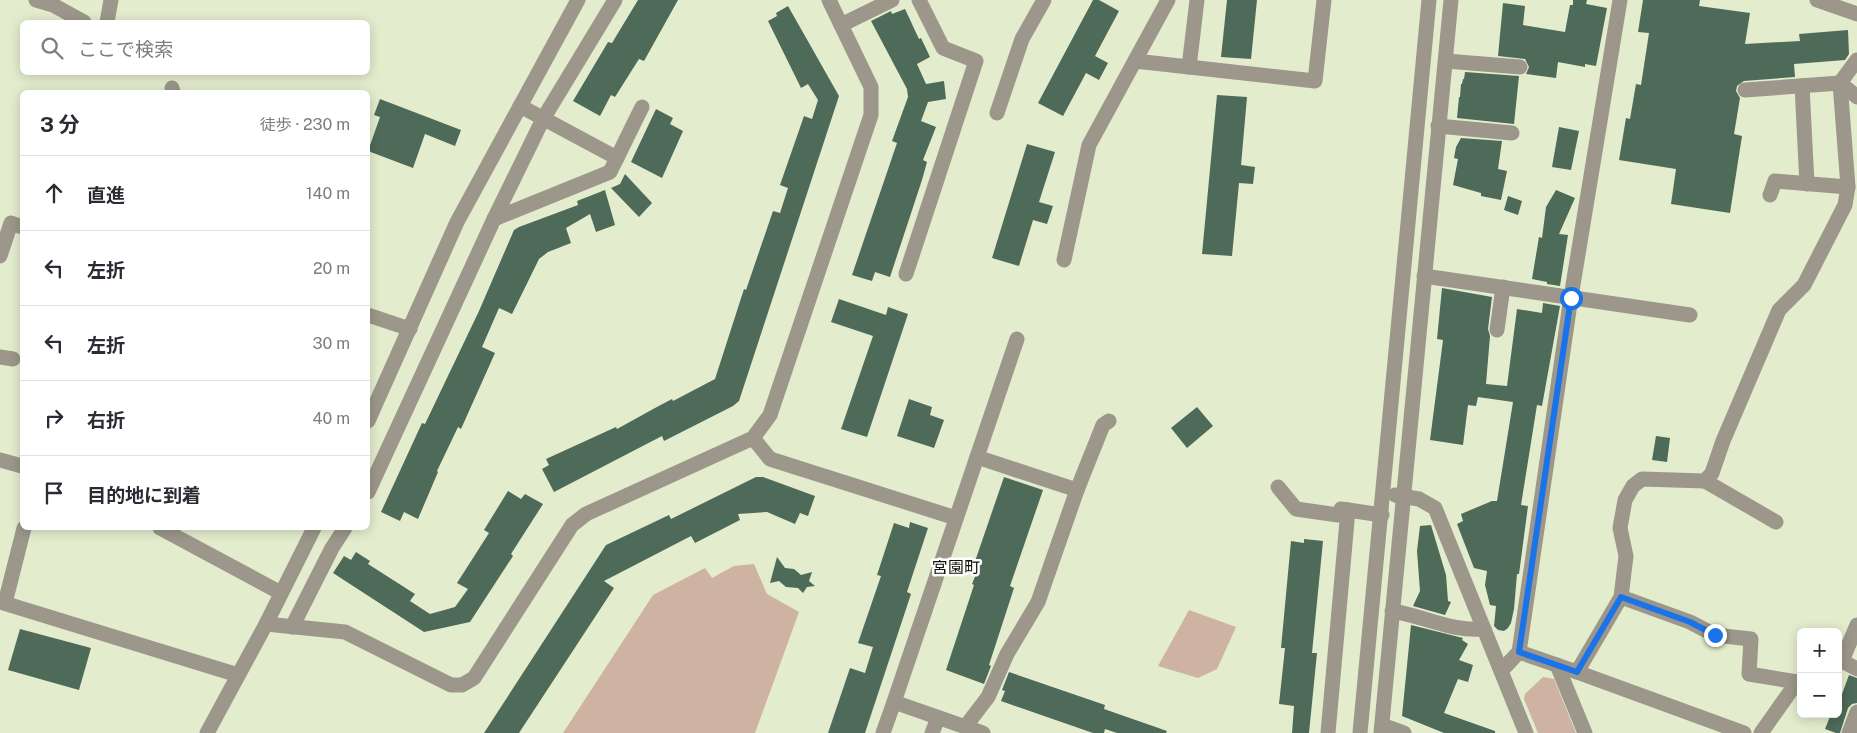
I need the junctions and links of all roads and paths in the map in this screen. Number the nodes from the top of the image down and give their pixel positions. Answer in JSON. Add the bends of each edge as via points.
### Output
{"nodes":[{"id":1,"x":36,"y":0,"type":"edge"},
{"id":2,"x":111,"y":0,"type":"edge"},
{"id":3,"x":578,"y":0,"type":"edge"},
{"id":4,"x":615,"y":0,"type":"edge"},
{"id":5,"x":829,"y":0,"type":"edge"},
{"id":6,"x":892,"y":0,"type":"edge"},
{"id":7,"x":918,"y":0,"type":"edge"},
{"id":8,"x":1044,"y":0,"type":"edge"},
{"id":9,"x":1168,"y":0,"type":"edge"},
{"id":10,"x":1197,"y":0,"type":"edge"},
{"id":11,"x":1324,"y":0,"type":"edge"},
{"id":12,"x":1429,"y":0,"type":"edge"},
{"id":13,"x":1451,"y":0,"type":"edge"},
{"id":14,"x":1620,"y":0,"type":"edge"},
{"id":15,"x":1817,"y":0,"type":"edge"},
{"id":16,"x":1857,"y":14,"type":"edge"},
{"id":17,"x":80,"y":20,"type":"edge"},
{"id":18,"x":108,"y":20,"type":"edge"},
{"id":19,"x":841,"y":25,"type":"junction"},
{"id":20,"x":1135,"y":60,"type":"junction"},
{"id":21,"x":1857,"y":60,"type":"edge"},
{"id":22,"x":1446,"y":61,"type":"junction"},
{"id":23,"x":1189,"y":67,"type":"junction"},
{"id":24,"x":1520,"y":67,"type":"dead end"},
{"id":25,"x":1840,"y":83,"type":"junction"},
{"id":26,"x":1802,"y":86,"type":"junction"},
{"id":27,"x":1745,"y":90,"type":"dead end"},
{"id":28,"x":1857,"y":97,"type":"edge"},
{"id":29,"x":520,"y":106,"type":"junction"},
{"id":30,"x":642,"y":107,"type":"dead end"},
{"id":31,"x":997,"y":113,"type":"dead end"},
{"id":32,"x":543,"y":119,"type":"junction"},
{"id":33,"x":1438,"y":126,"type":"junction"},
{"id":34,"x":1512,"y":133,"type":"dead end"},
{"id":35,"x":617,"y":158,"type":"junction"},
{"id":36,"x":1807,"y":184,"type":"junction"},
{"id":37,"x":1848,"y":187,"type":"junction"},
{"id":38,"x":1770,"y":195,"type":"dead end"},
{"id":39,"x":494,"y":219,"type":"junction"},
{"id":40,"x":20,"y":226,"type":"edge"},
{"id":41,"x":0,"y":256,"type":"edge"},
{"id":42,"x":1064,"y":260,"type":"dead end"},
{"id":43,"x":906,"y":274,"type":"dead end"},
{"id":44,"x":1424,"y":276,"type":"junction"},
{"id":45,"x":1503,"y":287,"type":"junction"},
{"id":46,"x":1571,"y":298,"type":"junction"},
{"id":47,"x":1690,"y":315,"type":"dead end"},
{"id":48,"x":370,"y":316,"type":"edge"},
{"id":49,"x":410,"y":329,"type":"junction"},
{"id":50,"x":1497,"y":330,"type":"dead end"},
{"id":51,"x":1017,"y":339,"type":"dead end"},
{"id":52,"x":370,"y":417,"type":"edge"},
{"id":53,"x":1109,"y":421,"type":"dead end"},
{"id":54,"x":753,"y":438,"type":"junction"},
{"id":55,"x":977,"y":457,"type":"junction"},
{"id":56,"x":0,"y":460,"type":"edge"},
{"id":57,"x":20,"y":465,"type":"edge"},
{"id":58,"x":1705,"y":480,"type":"junction"},
{"id":59,"x":1278,"y":487,"type":"dead end"},
{"id":60,"x":370,"y":488,"type":"edge"},
{"id":61,"x":1078,"y":490,"type":"junction"},
{"id":62,"x":1384,"y":494,"type":"junction"},
{"id":63,"x":1404,"y":496,"type":"junction"},
{"id":64,"x":1348,"y":510,"type":"junction"},
{"id":65,"x":1382,"y":515,"type":"junction"},
{"id":66,"x":956,"y":518,"type":"junction"},
{"id":67,"x":1776,"y":522,"type":"dead end"},
{"id":68,"x":23,"y":530,"type":"edge"},
{"id":69,"x":164,"y":530,"type":"edge"},
{"id":70,"x":313,"y":530,"type":"edge"},
{"id":71,"x":344,"y":530,"type":"edge"},
{"id":72,"x":281,"y":593,"type":"junction"},
{"id":73,"x":1621,"y":597,"type":"junction"},
{"id":74,"x":3,"y":602,"type":"edge"},
{"id":75,"x":1392,"y":611,"type":"junction"},
{"id":76,"x":266,"y":624,"type":"junction"},
{"id":77,"x":1857,"y":625,"type":"edge"},
{"id":78,"x":292,"y":626,"type":"junction"},
{"id":79,"x":1484,"y":629,"type":"junction"},
{"id":80,"x":1519,"y":652,"type":"junction"},
{"id":81,"x":1842,"y":658,"type":"edge"},
{"id":82,"x":1842,"y":663,"type":"edge"},
{"id":83,"x":1557,"y":665,"type":"junction"},
{"id":84,"x":1857,"y":669,"type":"edge"},
{"id":85,"x":1501,"y":671,"type":"junction"},
{"id":86,"x":1577,"y":672,"type":"junction"},
{"id":87,"x":238,"y":675,"type":"junction"},
{"id":88,"x":1797,"y":681,"type":"edge"},
{"id":89,"x":1797,"y":684,"type":"edge"},
{"id":90,"x":894,"y":702,"type":"junction"},
{"id":91,"x":1857,"y":712,"type":"edge"},
{"id":92,"x":938,"y":718,"type":"junction"},
{"id":93,"x":965,"y":727,"type":"junction"},
{"id":94,"x":1382,"y":729,"type":"edge"},
{"id":95,"x":207,"y":733,"type":"edge"},
{"id":96,"x":883,"y":733,"type":"edge"},
{"id":97,"x":932,"y":733,"type":"edge"},
{"id":98,"x":983,"y":733,"type":"edge"},
{"id":99,"x":1328,"y":733,"type":"edge"},
{"id":100,"x":1360,"y":733,"type":"edge"},
{"id":101,"x":1404,"y":733,"type":"edge"},
{"id":102,"x":1526,"y":733,"type":"edge"},
{"id":103,"x":1584,"y":733,"type":"edge"},
{"id":104,"x":1744,"y":733,"type":"edge"},
{"id":105,"x":1761,"y":733,"type":"edge"},
{"id":106,"x":1849,"y":733,"type":"edge"}],
"edges":[{"from":1,"to":17,"type":"street"},
{"from":2,"to":18,"type":"street"},
{"from":3,"to":29,"type":"street"},
{"from":4,"to":32,"type":"street"},
{"from":5,"to":19,"type":"street"},
{"from":6,"to":19,"type":"street"},
{"from":7,"to":43,"type":"street","via":[[943,48],[976,61]]},
{"from":8,"to":31,"type":"street","via":[[1022,39]]},
{"from":9,"to":20,"type":"street"},
{"from":10,"to":23,"type":"street"},
{"from":11,"to":23,"type":"street","via":[[1315,81]]},
{"from":12,"to":62,"type":"street"},
{"from":13,"to":22,"type":"street"},
{"from":14,"to":46,"type":"street"},
{"from":15,"to":16,"type":"street"},
{"from":19,"to":54,"type":"street","via":[[871,87],[871,115],[770,414]]},
{"from":20,"to":23,"type":"street"},
{"from":20,"to":42,"type":"street","via":[[1089,145]]},
{"from":21,"to":25,"type":"street"},
{"from":22,"to":24,"type":"street"},
{"from":22,"to":33,"type":"street"},
{"from":25,"to":26,"type":"street"},
{"from":25,"to":28,"type":"street"},
{"from":25,"to":37,"type":"street"},
{"from":26,"to":27,"type":"street"},
{"from":26,"to":36,"type":"street"},
{"from":29,"to":32,"type":"street"},
{"from":29,"to":49,"type":"street","via":[[457,222]]},
{"from":30,"to":35,"type":"street"},
{"from":32,"to":35,"type":"street"},
{"from":32,"to":39,"type":"street"},
{"from":33,"to":34,"type":"street"},
{"from":33,"to":44,"type":"street"},
{"from":35,"to":39,"type":"street","via":[[610,172]]},
{"from":36,"to":37,"type":"street"},
{"from":36,"to":38,"type":"street","via":[[1775,181]]},
{"from":37,"to":58,"type":"street","via":[[1845,205],[1804,285],[1779,310],[1712,473]]},
{"from":39,"to":60,"type":"street"},
{"from":40,"to":41,"type":"street","via":[[11,223]]},
{"from":44,"to":45,"type":"street"},
{"from":44,"to":63,"type":"street"},
{"from":45,"to":46,"type":"street"},
{"from":45,"to":50,"type":"street"},
{"from":46,"to":47,"type":"street"},
{"from":46,"to":80,"type":"street"},
{"from":48,"to":49,"type":"street"},
{"from":49,"to":52,"type":"street"},
{"from":51,"to":55,"type":"street"},
{"from":53,"to":61,"type":"street","via":[[1103,425]]},
{"from":54,"to":66,"type":"street","via":[[770,459]]},
{"from":54,"to":78,"type":"street","via":[[586,514],[572,525],[474,678],[462,685],[451,686],[345,632]]},
{"from":55,"to":61,"type":"street"},
{"from":55,"to":66,"type":"street"},
{"from":56,"to":57,"type":"street"},
{"from":58,"to":67,"type":"street"},
{"from":58,"to":73,"type":"street","via":[[1642,479],[1633,486],[1625,500],[1620,528],[1626,556]]},
{"from":59,"to":64,"type":"street","via":[[1296,509],[1338,516],[1341,509]]},
{"from":61,"to":93,"type":"street","via":[[1038,602],[1007,654],[988,697]]},
{"from":62,"to":63,"type":"street"},
{"from":62,"to":65,"type":"street"},
{"from":63,"to":75,"type":"street"},
{"from":63,"to":79,"type":"street","via":[[1434,508]]},
{"from":64,"to":65,"type":"street"},
{"from":64,"to":99,"type":"street"},
{"from":65,"to":100,"type":"street"},
{"from":66,"to":90,"type":"street"},
{"from":68,"to":74,"type":"street"},
{"from":69,"to":72,"type":"street"},
{"from":70,"to":72,"type":"street"},
{"from":71,"to":78,"type":"street"},
{"from":72,"to":76,"type":"street"},
{"from":73,"to":86,"type":"street"},
{"from":73,"to":88,"type":"street","via":[[1690,622],[1715,635],[1751,639],[1749,674]]},
{"from":74,"to":87,"type":"street"},
{"from":75,"to":79,"type":"street","via":[[1466,630]]},
{"from":75,"to":94,"type":"street"},
{"from":76,"to":78,"type":"street"},
{"from":76,"to":87,"type":"street"},
{"from":77,"to":81,"type":"street"},
{"from":79,"to":85,"type":"street"},
{"from":80,"to":83,"type":"street"},
{"from":80,"to":85,"type":"street"},
{"from":82,"to":84,"type":"street"},
{"from":83,"to":86,"type":"street"},
{"from":83,"to":103,"type":"street"},
{"from":85,"to":102,"type":"street"},
{"from":86,"to":104,"type":"street"},
{"from":87,"to":95,"type":"street"},
{"from":89,"to":105,"type":"street"},
{"from":90,"to":92,"type":"street"},
{"from":90,"to":96,"type":"street"},
{"from":91,"to":106,"type":"street"},
{"from":92,"to":93,"type":"street"},
{"from":92,"to":97,"type":"street"},
{"from":93,"to":98,"type":"street"},
{"from":94,"to":101,"type":"street"}]}
